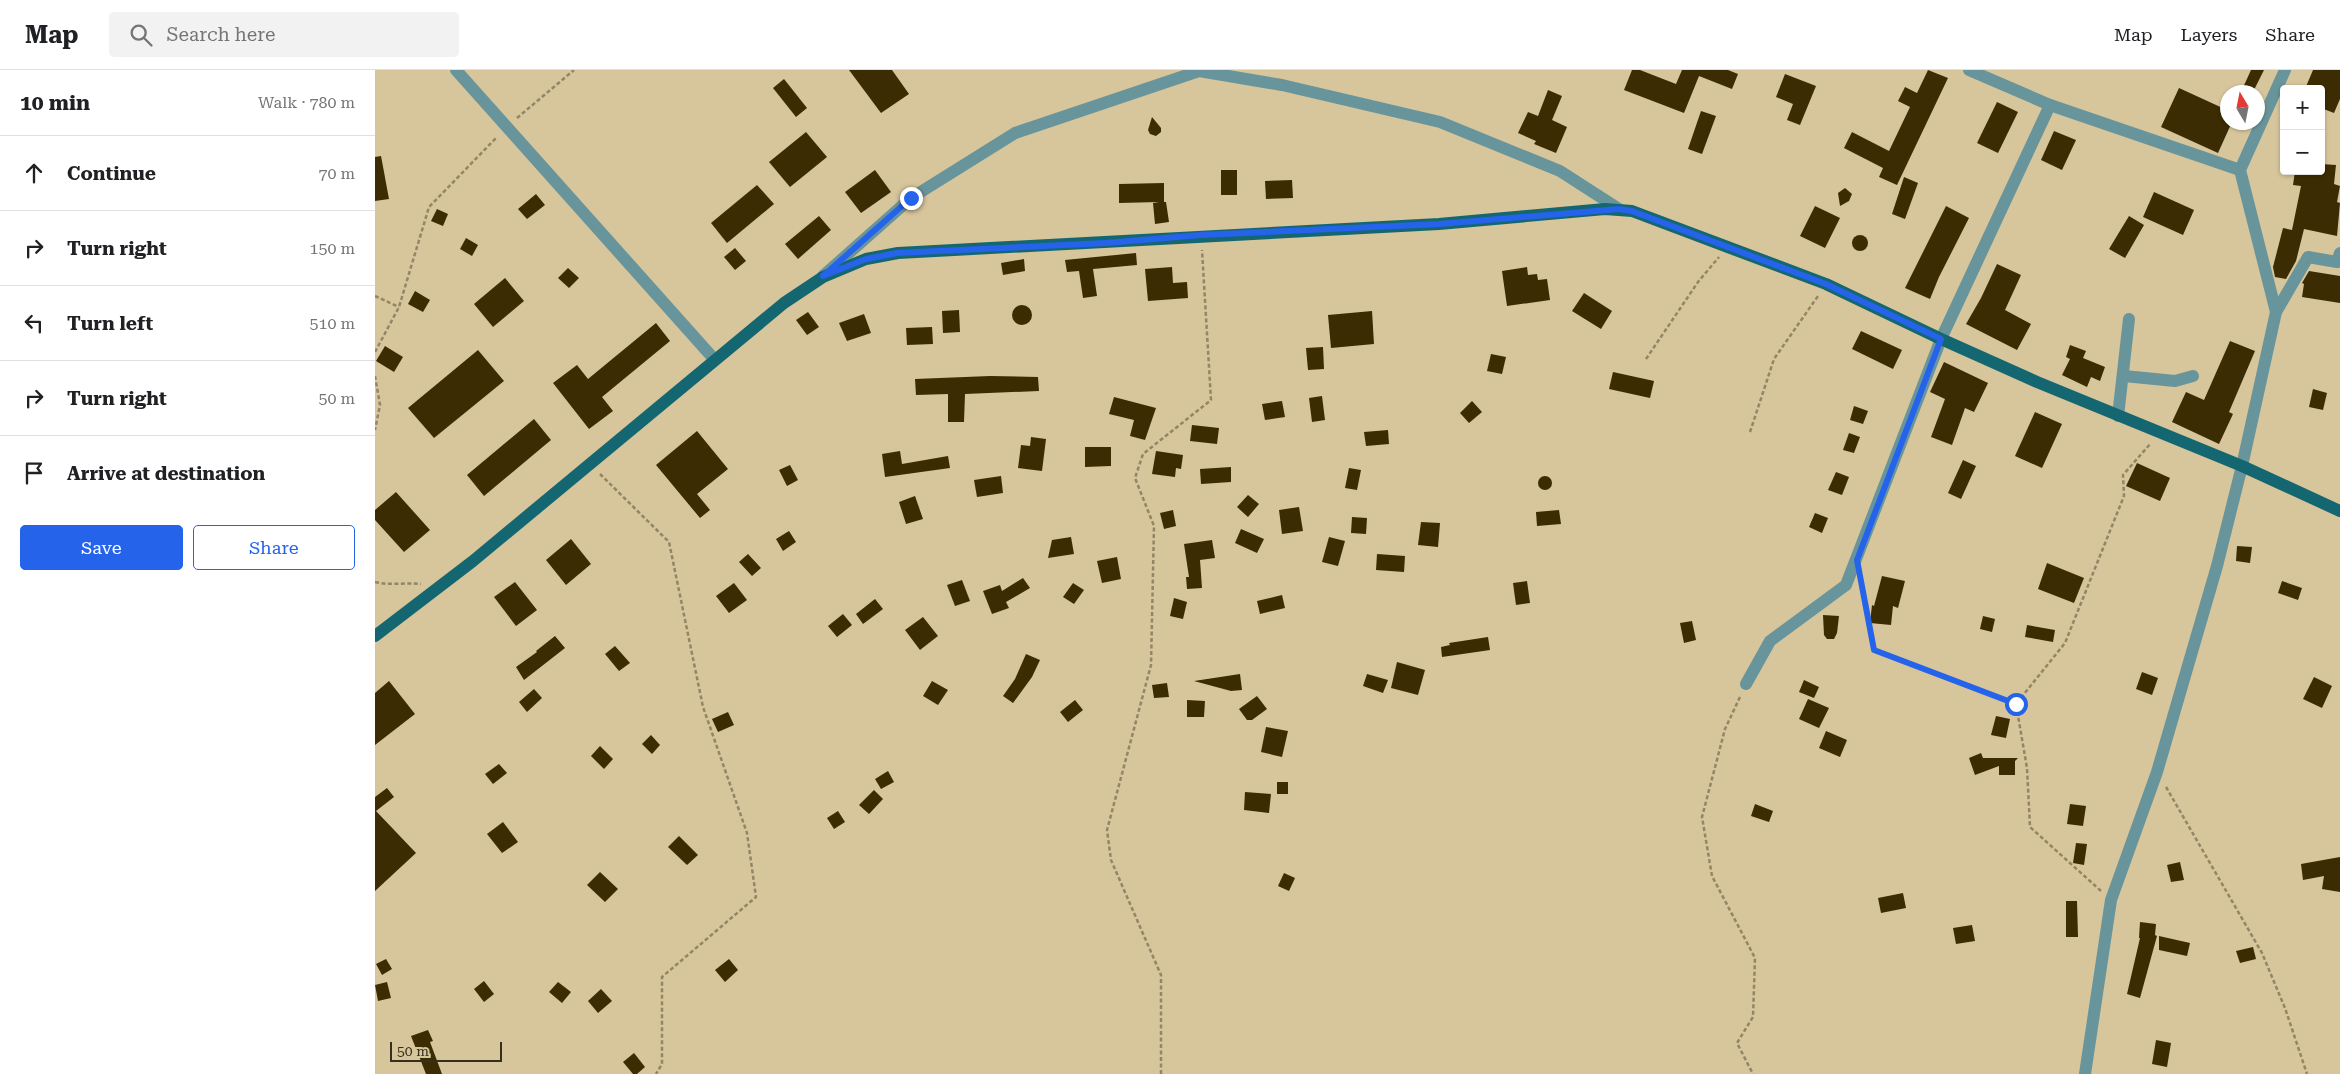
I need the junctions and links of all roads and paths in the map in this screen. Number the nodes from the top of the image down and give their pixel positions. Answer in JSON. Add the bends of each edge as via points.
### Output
{"nodes":[{"id":1,"x":456,"y":70,"type":"edge"},
{"id":2,"x":573,"y":70,"type":"edge"},
{"id":3,"x":1199,"y":70,"type":"edge"},
{"id":4,"x":1969,"y":70,"type":"edge"},
{"id":5,"x":2285,"y":70,"type":"edge"},
{"id":6,"x":2049,"y":106,"type":"junction"},
{"id":7,"x":507,"y":126,"type":"junction"},
{"id":8,"x":2240,"y":170,"type":"junction"},
{"id":9,"x":1619,"y":209,"type":"junction"},
{"id":10,"x":1201,"y":235,"type":"junction"},
{"id":11,"x":1728,"y":246,"type":"junction"},
{"id":12,"x":2340,"y":253,"type":"edge"},
{"id":13,"x":823,"y":276,"type":"junction"},
{"id":14,"x":1826,"y":284,"type":"junction"},
{"id":15,"x":375,"y":296,"type":"edge"},
{"id":16,"x":399,"y":307,"type":"junction"},
{"id":17,"x":2276,"y":312,"type":"junction"},
{"id":18,"x":2129,"y":320,"type":"dead end"},
{"id":19,"x":1941,"y":339,"type":"junction"},
{"id":20,"x":375,"y":352,"type":"edge"},
{"id":21,"x":714,"y":359,"type":"junction"},
{"id":22,"x":1645,"y":359,"type":"dead end"},
{"id":23,"x":375,"y":376,"type":"edge"},
{"id":24,"x":2124,"y":376,"type":"junction"},
{"id":25,"x":2188,"y":378,"type":"dead end"},
{"id":26,"x":2118,"y":416,"type":"junction"},
{"id":27,"x":375,"y":430,"type":"edge"},
{"id":28,"x":1750,"y":432,"type":"dead end"},
{"id":29,"x":2160,"y":432,"type":"junction"},
{"id":30,"x":590,"y":464,"type":"junction"},
{"id":31,"x":2242,"y":466,"type":"junction"},
{"id":32,"x":2340,"y":511,"type":"edge"},
{"id":33,"x":1857,"y":560,"type":"junction"},
{"id":34,"x":375,"y":582,"type":"edge"},
{"id":35,"x":438,"y":586,"type":"junction"},
{"id":36,"x":375,"y":636,"type":"edge"},
{"id":37,"x":1746,"y":684,"type":"joint"},
{"id":38,"x":2016,"y":704,"type":"junction"},
{"id":39,"x":2157,"y":772,"type":"junction"},
{"id":40,"x":2111,"y":900,"type":"junction"},
{"id":41,"x":655,"y":1074,"type":"edge"},
{"id":42,"x":1161,"y":1074,"type":"edge"},
{"id":43,"x":1753,"y":1074,"type":"edge"},
{"id":44,"x":2085,"y":1074,"type":"edge"},
{"id":45,"x":2307,"y":1074,"type":"edge"}],
"edges":[{"from":1,"to":7,"type":"street"},
{"from":2,"to":7,"type":"path"},
{"from":3,"to":9,"type":"street","via":[[1282,85],[1440,122],[1560,171]]},
{"from":3,"to":13,"type":"street","via":[[1015,133],[911,198]]},
{"from":4,"to":6,"type":"street"},
{"from":5,"to":8,"type":"street"},
{"from":6,"to":8,"type":"street"},
{"from":6,"to":19,"type":"street"},
{"from":7,"to":16,"type":"path","via":[[429,207]]},
{"from":7,"to":21,"type":"street"},
{"from":8,"to":17,"type":"street"},
{"from":9,"to":10,"type":"main road","via":[[1439,224]]},
{"from":9,"to":11,"type":"main road"},
{"from":10,"to":13,"type":"main road","via":[[897,253],[866,259]]},
{"from":10,"to":42,"type":"path","via":[[1211,400],[1143,454],[1135,478],[1154,526],[1151,665],[1107,830],[1111,860],[1161,975]]},
{"from":11,"to":14,"type":"main road"},
{"from":11,"to":22,"type":"path","via":[[1698,282]]},
{"from":12,"to":17,"type":"street","via":[[2337,262],[2308,257]]},
{"from":13,"to":21,"type":"main road"},
{"from":14,"to":19,"type":"main road"},
{"from":14,"to":28,"type":"path","via":[[1774,359]]},
{"from":15,"to":16,"type":"path"},
{"from":16,"to":20,"type":"path"},
{"from":17,"to":31,"type":"street"},
{"from":18,"to":24,"type":"street"},
{"from":19,"to":26,"type":"main road"},
{"from":19,"to":33,"type":"street"},
{"from":21,"to":30,"type":"main road"},
{"from":23,"to":27,"type":"path","via":[[380,406]]},
{"from":24,"to":25,"type":"street","via":[[2175,382]]},
{"from":24,"to":26,"type":"street"},
{"from":26,"to":29,"type":"main road"},
{"from":29,"to":31,"type":"main road"},
{"from":29,"to":38,"type":"path","via":[[2123,475],[2124,496],[2065,643]]},
{"from":30,"to":35,"type":"main road"},
{"from":30,"to":41,"type":"path","via":[[669,542],[703,706],[747,833],[756,896],[662,978],[662,1064]]},
{"from":31,"to":32,"type":"main road"},
{"from":31,"to":39,"type":"street","via":[[2217,566]]},
{"from":33,"to":37,"type":"street","via":[[1846,585],[1770,642]]},
{"from":33,"to":38,"type":"path","via":[[1874,650]]},
{"from":34,"to":35,"type":"path"},
{"from":35,"to":36,"type":"main road"},
{"from":37,"to":43,"type":"path","via":[[1725,729],[1702,817],[1712,876],[1755,958],[1753,1017],[1737,1043]]},
{"from":38,"to":40,"type":"path","via":[[2027,768],[2030,828]]},
{"from":39,"to":40,"type":"street"},
{"from":39,"to":45,"type":"path","via":[[2262,954],[2285,1008]]},
{"from":40,"to":44,"type":"street"}]}
